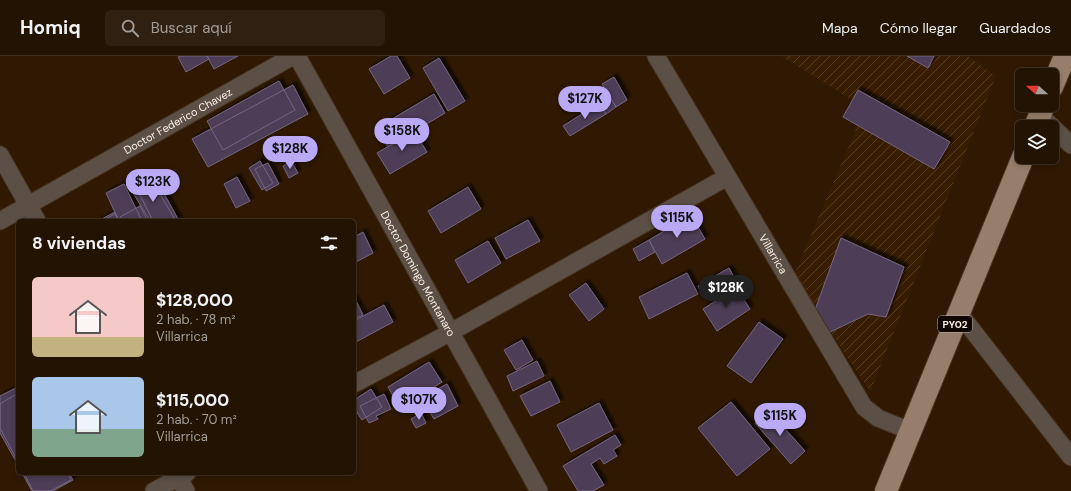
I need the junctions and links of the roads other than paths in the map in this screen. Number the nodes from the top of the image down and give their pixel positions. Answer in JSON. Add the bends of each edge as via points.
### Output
{"nodes":[{"id":1,"x":293,"y":56,"type":"edge"},
{"id":2,"x":297,"y":56,"type":"edge"},
{"id":3,"x":656,"y":56,"type":"edge"},
{"id":4,"x":1065,"y":56,"type":"edge"},
{"id":5,"x":1059,"y":70,"type":"edge"},
{"id":6,"x":1040,"y":116,"type":"edge"},
{"id":7,"x":1071,"y":145,"type":"edge"},
{"id":8,"x":0,"y":154,"type":"edge"},
{"id":9,"x":1020,"y":164,"type":"edge"},
{"id":10,"x":727,"y":177,"type":"junction"},
{"id":11,"x":28,"y":205,"type":"junction"},
{"id":12,"x":36,"y":219,"type":"edge"},
{"id":13,"x":0,"y":221,"type":"edge"},
{"id":14,"x":959,"y":313,"type":"junction"},
{"id":15,"x":451,"y":332,"type":"junction"},
{"id":16,"x":356,"y":383,"type":"edge"},
{"id":17,"x":910,"y":431,"type":"junction"},
{"id":18,"x":1071,"y":457,"type":"edge"},
{"id":19,"x":182,"y":479,"type":"edge"},
{"id":20,"x":154,"y":491,"type":"edge"},
{"id":21,"x":539,"y":491,"type":"edge"},
{"id":22,"x":886,"y":491,"type":"edge"}],
"edges":[{"from":1,"to":11,"type":"street","name":"Doctor Federico Chavez"},
{"from":2,"to":15,"type":"street","name":"Doctor Domingo Montanaro"},
{"from":3,"to":10,"type":"street","name":"Villarrica"},
{"from":4,"to":5,"type":"main road"},
{"from":6,"to":7,"type":"street"},
{"from":8,"to":11,"type":"street"},
{"from":9,"to":14,"type":"main road","number":"PY02"},
{"from":10,"to":15,"type":"street"},
{"from":10,"to":17,"type":"street","name":"Villarrica","via":[[864,407],[878,418]]},
{"from":11,"to":12,"type":"street"},
{"from":11,"to":13,"type":"street","name":"Doctor Federico Chavez"},
{"from":14,"to":17,"type":"main road","number":"PY02"},
{"from":14,"to":18,"type":"street"},
{"from":15,"to":16,"type":"street"},
{"from":15,"to":21,"type":"street","name":"Doctor Domingo Montanaro"},
{"from":17,"to":22,"type":"main road","number":"PY02"},
{"from":19,"to":20,"type":"street"}]}
